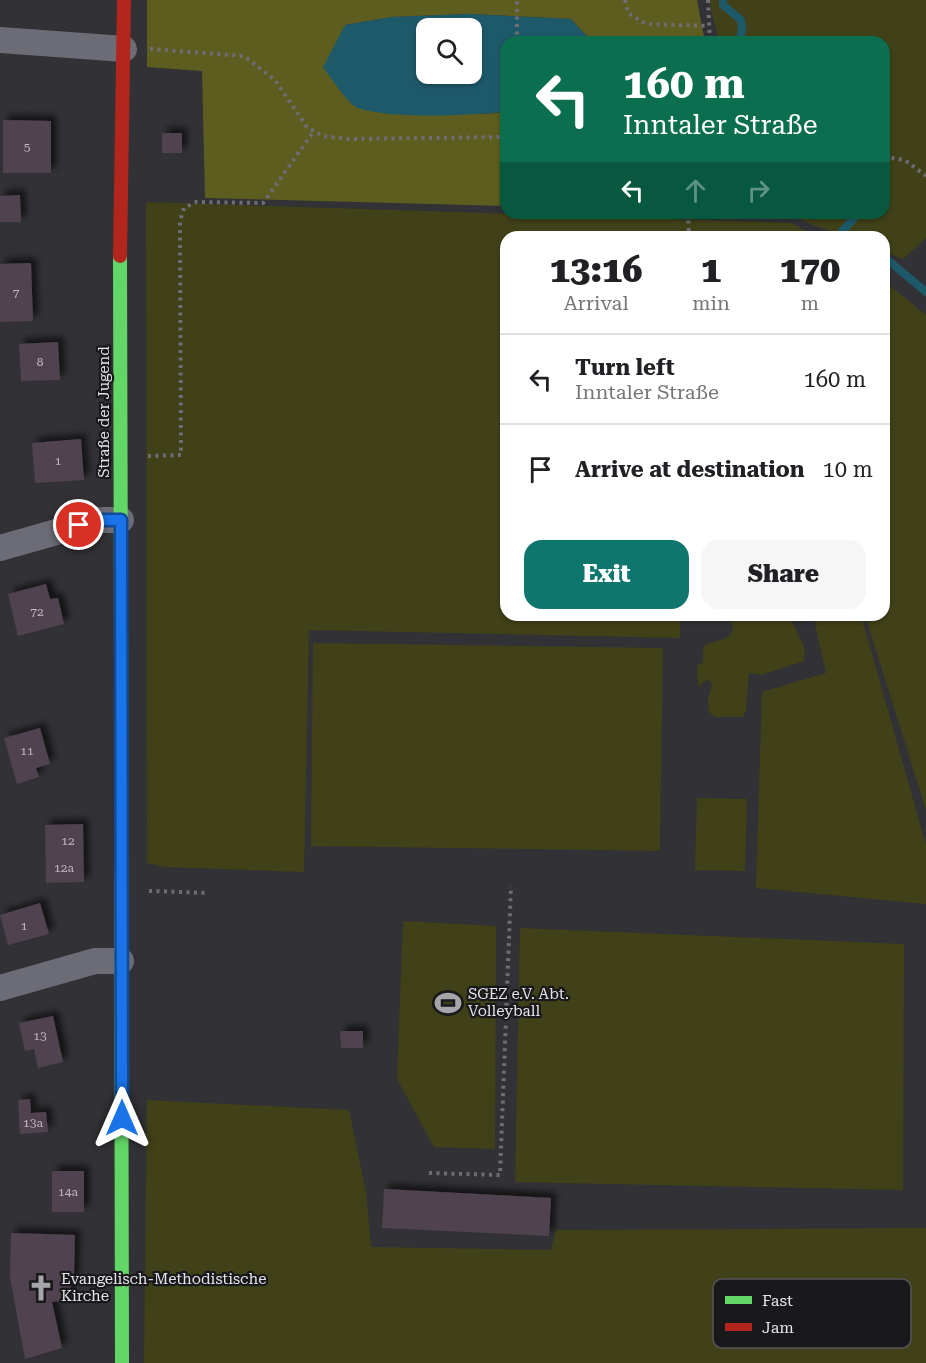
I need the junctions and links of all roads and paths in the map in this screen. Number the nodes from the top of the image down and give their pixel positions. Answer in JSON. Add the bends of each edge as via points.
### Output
{"nodes":[{"id":1,"x":124,"y":0,"type":"edge"},
{"id":2,"x":517,"y":0,"type":"edge"},
{"id":3,"x":625,"y":0,"type":"edge"},
{"id":4,"x":708,"y":0,"type":"edge"},
{"id":5,"x":709,"y":26,"type":"junction"},
{"id":6,"x":517,"y":36,"type":"edge"},
{"id":7,"x":710,"y":36,"type":"edge"},
{"id":8,"x":0,"y":40,"type":"edge"},
{"id":9,"x":124,"y":49,"type":"junction"},
{"id":10,"x":314,"y":131,"type":"junction"},
{"id":11,"x":500,"y":137,"type":"edge"},
{"id":12,"x":890,"y":158,"type":"edge"},
{"id":13,"x":926,"y":176,"type":"edge"},
{"id":14,"x":120,"y":457,"type":"junction"},
{"id":15,"x":121,"y":520,"type":"junction"},
{"id":16,"x":0,"y":548,"type":"edge"},
{"id":17,"x":511,"y":886,"type":"dead end"},
{"id":18,"x":121,"y":891,"type":"junction"},
{"id":19,"x":208,"y":893,"type":"dead end"},
{"id":20,"x":122,"y":961,"type":"junction"},
{"id":21,"x":0,"y":988,"type":"edge"},
{"id":22,"x":429,"y":1173,"type":"dead end"},
{"id":23,"x":122,"y":1363,"type":"edge"}],
"edges":[{"from":1,"to":9,"type":"street","name":"Straße der Jugend"},
{"from":2,"to":6,"type":"path"},
{"from":3,"to":5,"type":"path","via":[[628,13],[646,24]]},
{"from":4,"to":5,"type":"path"},
{"from":5,"to":7,"type":"path"},
{"from":8,"to":9,"type":"street"},
{"from":9,"to":10,"type":"path","via":[[244,56],[275,80],[307,127]]},
{"from":9,"to":14,"type":"street","name":"Straße der Jugend"},
{"from":10,"to":11,"type":"path","via":[[322,136],[349,139]]},
{"from":10,"to":14,"type":"path","via":[[263,203],[196,202],[184,208],[180,221],[181,455]]},
{"from":12,"to":13,"type":"path","via":[[904,160]]},
{"from":14,"to":15,"type":"street","name":"Straße der Jugend"},
{"from":15,"to":16,"type":"street","via":[[99,520]]},
{"from":15,"to":18,"type":"street","name":"Straße der Jugend"},
{"from":17,"to":22,"type":"path","via":[[500,1175]]},
{"from":18,"to":19,"type":"path"},
{"from":18,"to":20,"type":"street","name":"Straße der Jugend"},
{"from":20,"to":21,"type":"street","via":[[95,961]]},
{"from":20,"to":23,"type":"street","name":"Straße der Jugend"}]}
